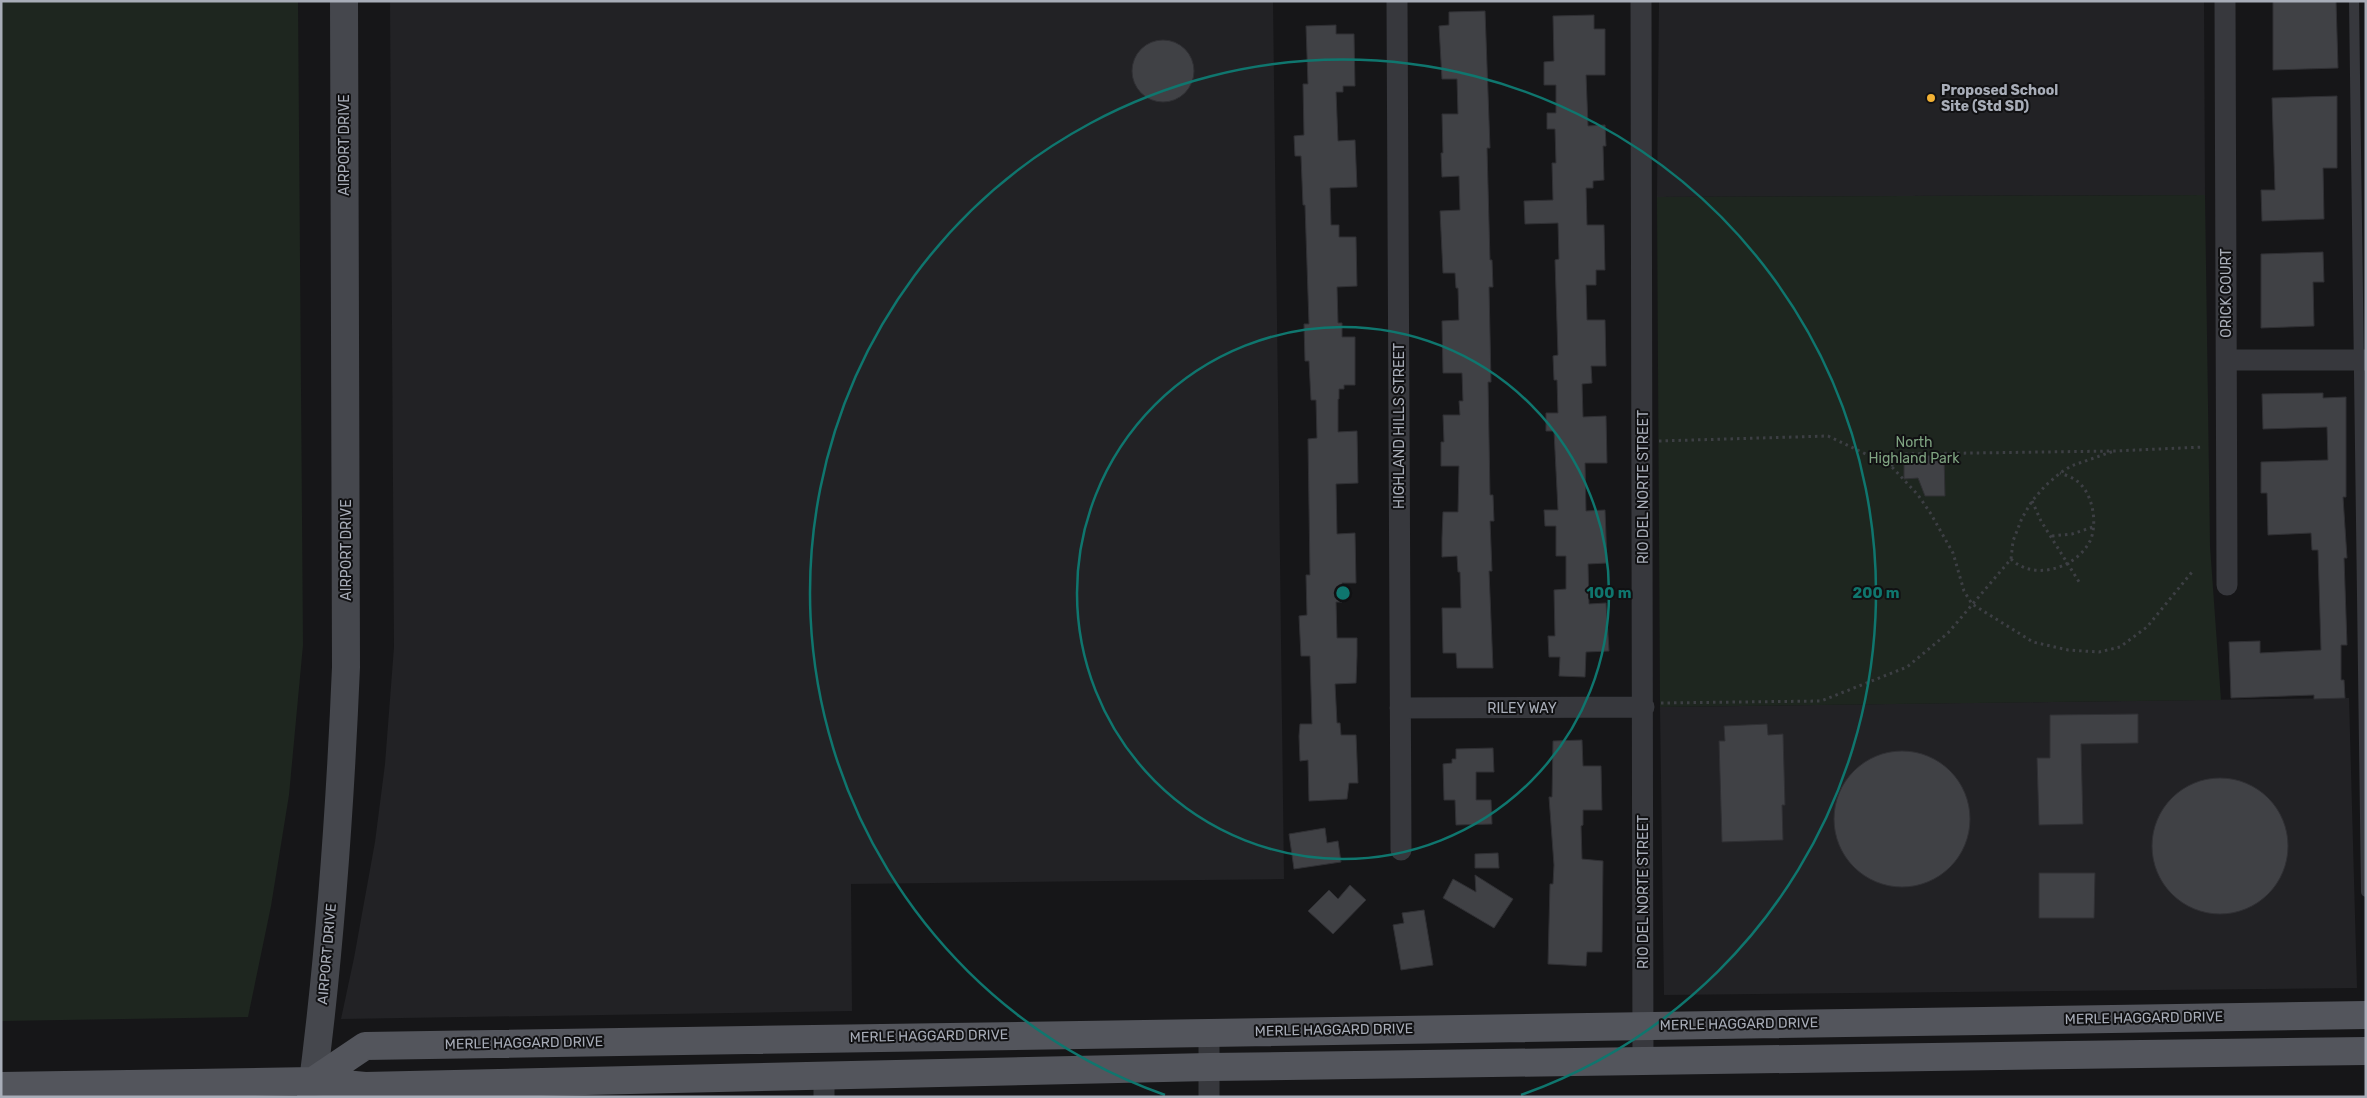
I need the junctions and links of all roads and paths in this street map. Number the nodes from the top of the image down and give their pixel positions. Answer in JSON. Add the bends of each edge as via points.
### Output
{"nodes":[{"id":1,"x":344,"y":1,"type":"edge"},
{"id":2,"x":1397,"y":1,"type":"edge"},
{"id":3,"x":1641,"y":1,"type":"edge"},
{"id":4,"x":2225,"y":1,"type":"edge"},
{"id":5,"x":2354,"y":1,"type":"edge"},
{"id":6,"x":2227,"y":360,"type":"junction"},
{"id":7,"x":2362,"y":360,"type":"edge"},
{"id":8,"x":1654,"y":441,"type":"dead end"},
{"id":9,"x":2204,"y":447,"type":"dead end"},
{"id":10,"x":2114,"y":451,"type":"junction"},
{"id":11,"x":1891,"y":466,"type":"junction"},
{"id":12,"x":2060,"y":473,"type":"junction"},
{"id":13,"x":2032,"y":501,"type":"junction"},
{"id":14,"x":2093,"y":527,"type":"junction"},
{"id":15,"x":2052,"y":536,"type":"junction"},
{"id":16,"x":2011,"y":559,"type":"junction"},
{"id":17,"x":2068,"y":564,"type":"junction"},
{"id":18,"x":2192,"y":572,"type":"dead end"},
{"id":19,"x":2227,"y":585,"type":"dead end"},
{"id":20,"x":2081,"y":586,"type":"dead end"},
{"id":21,"x":1972,"y":604,"type":"junction"},
{"id":22,"x":1651,"y":705,"type":"junction"},
{"id":23,"x":1400,"y":708,"type":"junction"},
{"id":24,"x":1401,"y":850,"type":"dead end"},
{"id":25,"x":2366,"y":892,"type":"edge"},
{"id":26,"x":2366,"y":1015,"type":"edge"},
{"id":27,"x":1643,"y":1025,"type":"junction"},
{"id":28,"x":1209,"y":1033,"type":"junction"},
{"id":29,"x":2366,"y":1051,"type":"edge"},
{"id":30,"x":1643,"y":1062,"type":"junction"},
{"id":31,"x":1209,"y":1067,"type":"junction"},
{"id":32,"x":1,"y":1086,"type":"edge"},
{"id":33,"x":824,"y":1086,"type":"edge"},
{"id":34,"x":312,"y":1089,"type":"edge"},
{"id":35,"x":1209,"y":1097,"type":"edge"}],
"edges":[{"from":1,"to":34,"type":"main road","name":"AIRPORT DRIVE","via":[[346,666],[325,984]]},
{"from":2,"to":23,"type":"street","name":"HIGHLAND HILLS STREET"},
{"from":3,"to":22,"type":"street","name":"RIO DEL NORTE STREET"},
{"from":4,"to":6,"type":"street","name":"ORICK COURT"},
{"from":5,"to":7,"type":"lane"},
{"from":6,"to":7,"type":"street"},
{"from":6,"to":19,"type":"street","name":"ORICK COURT"},
{"from":7,"to":25,"type":"lane"},
{"from":8,"to":11,"type":"path","via":[[1828,436]]},
{"from":9,"to":10,"type":"path"},
{"from":10,"to":11,"type":"path","via":[[1902,454]]},
{"from":10,"to":12,"type":"path"},
{"from":11,"to":21,"type":"path","via":[[1931,514],[1953,553],[1964,591]]},
{"from":12,"to":13,"type":"path"},
{"from":12,"to":14,"type":"path","via":[[2085,488],[2091,501]]},
{"from":13,"to":15,"type":"path"},
{"from":13,"to":16,"type":"path","via":[[2013,541]]},
{"from":14,"to":15,"type":"path"},
{"from":14,"to":17,"type":"path","via":[[2090,542]]},
{"from":15,"to":17,"type":"path"},
{"from":16,"to":17,"type":"path","via":[[2025,569],[2041,571]]},
{"from":16,"to":21,"type":"path"},
{"from":17,"to":20,"type":"path"},
{"from":18,"to":21,"type":"path","via":[[2147,628],[2120,647],[2099,652],[2068,650],[2033,642]]},
{"from":21,"to":22,"type":"path","via":[[1948,633],[1907,667],[1821,701]]},
{"from":22,"to":23,"type":"street","name":"RILEY WAY"},
{"from":22,"to":27,"type":"street","name":"RIO DEL NORTE STREET"},
{"from":23,"to":24,"type":"street","name":"HIGHLAND HILLS STREET"},
{"from":26,"to":27,"type":"main road","name":"MERLE HAGGARD DRIVE"},
{"from":27,"to":28,"type":"main road","name":"MERLE HAGGARD DRIVE"},
{"from":27,"to":30,"type":"street","name":"RIO DEL NORTE STREET"},
{"from":28,"to":31,"type":"street"},
{"from":28,"to":34,"type":"main road","name":"MERLE HAGGARD DRIVE","via":[[365,1046]]},
{"from":29,"to":30,"type":"main road"},
{"from":30,"to":31,"type":"main road"},
{"from":31,"to":33,"type":"main road"},
{"from":31,"to":35,"type":"street"},
{"from":32,"to":34,"type":"main road"},
{"from":33,"to":34,"type":"main road","via":[[614,1082]]}]}
